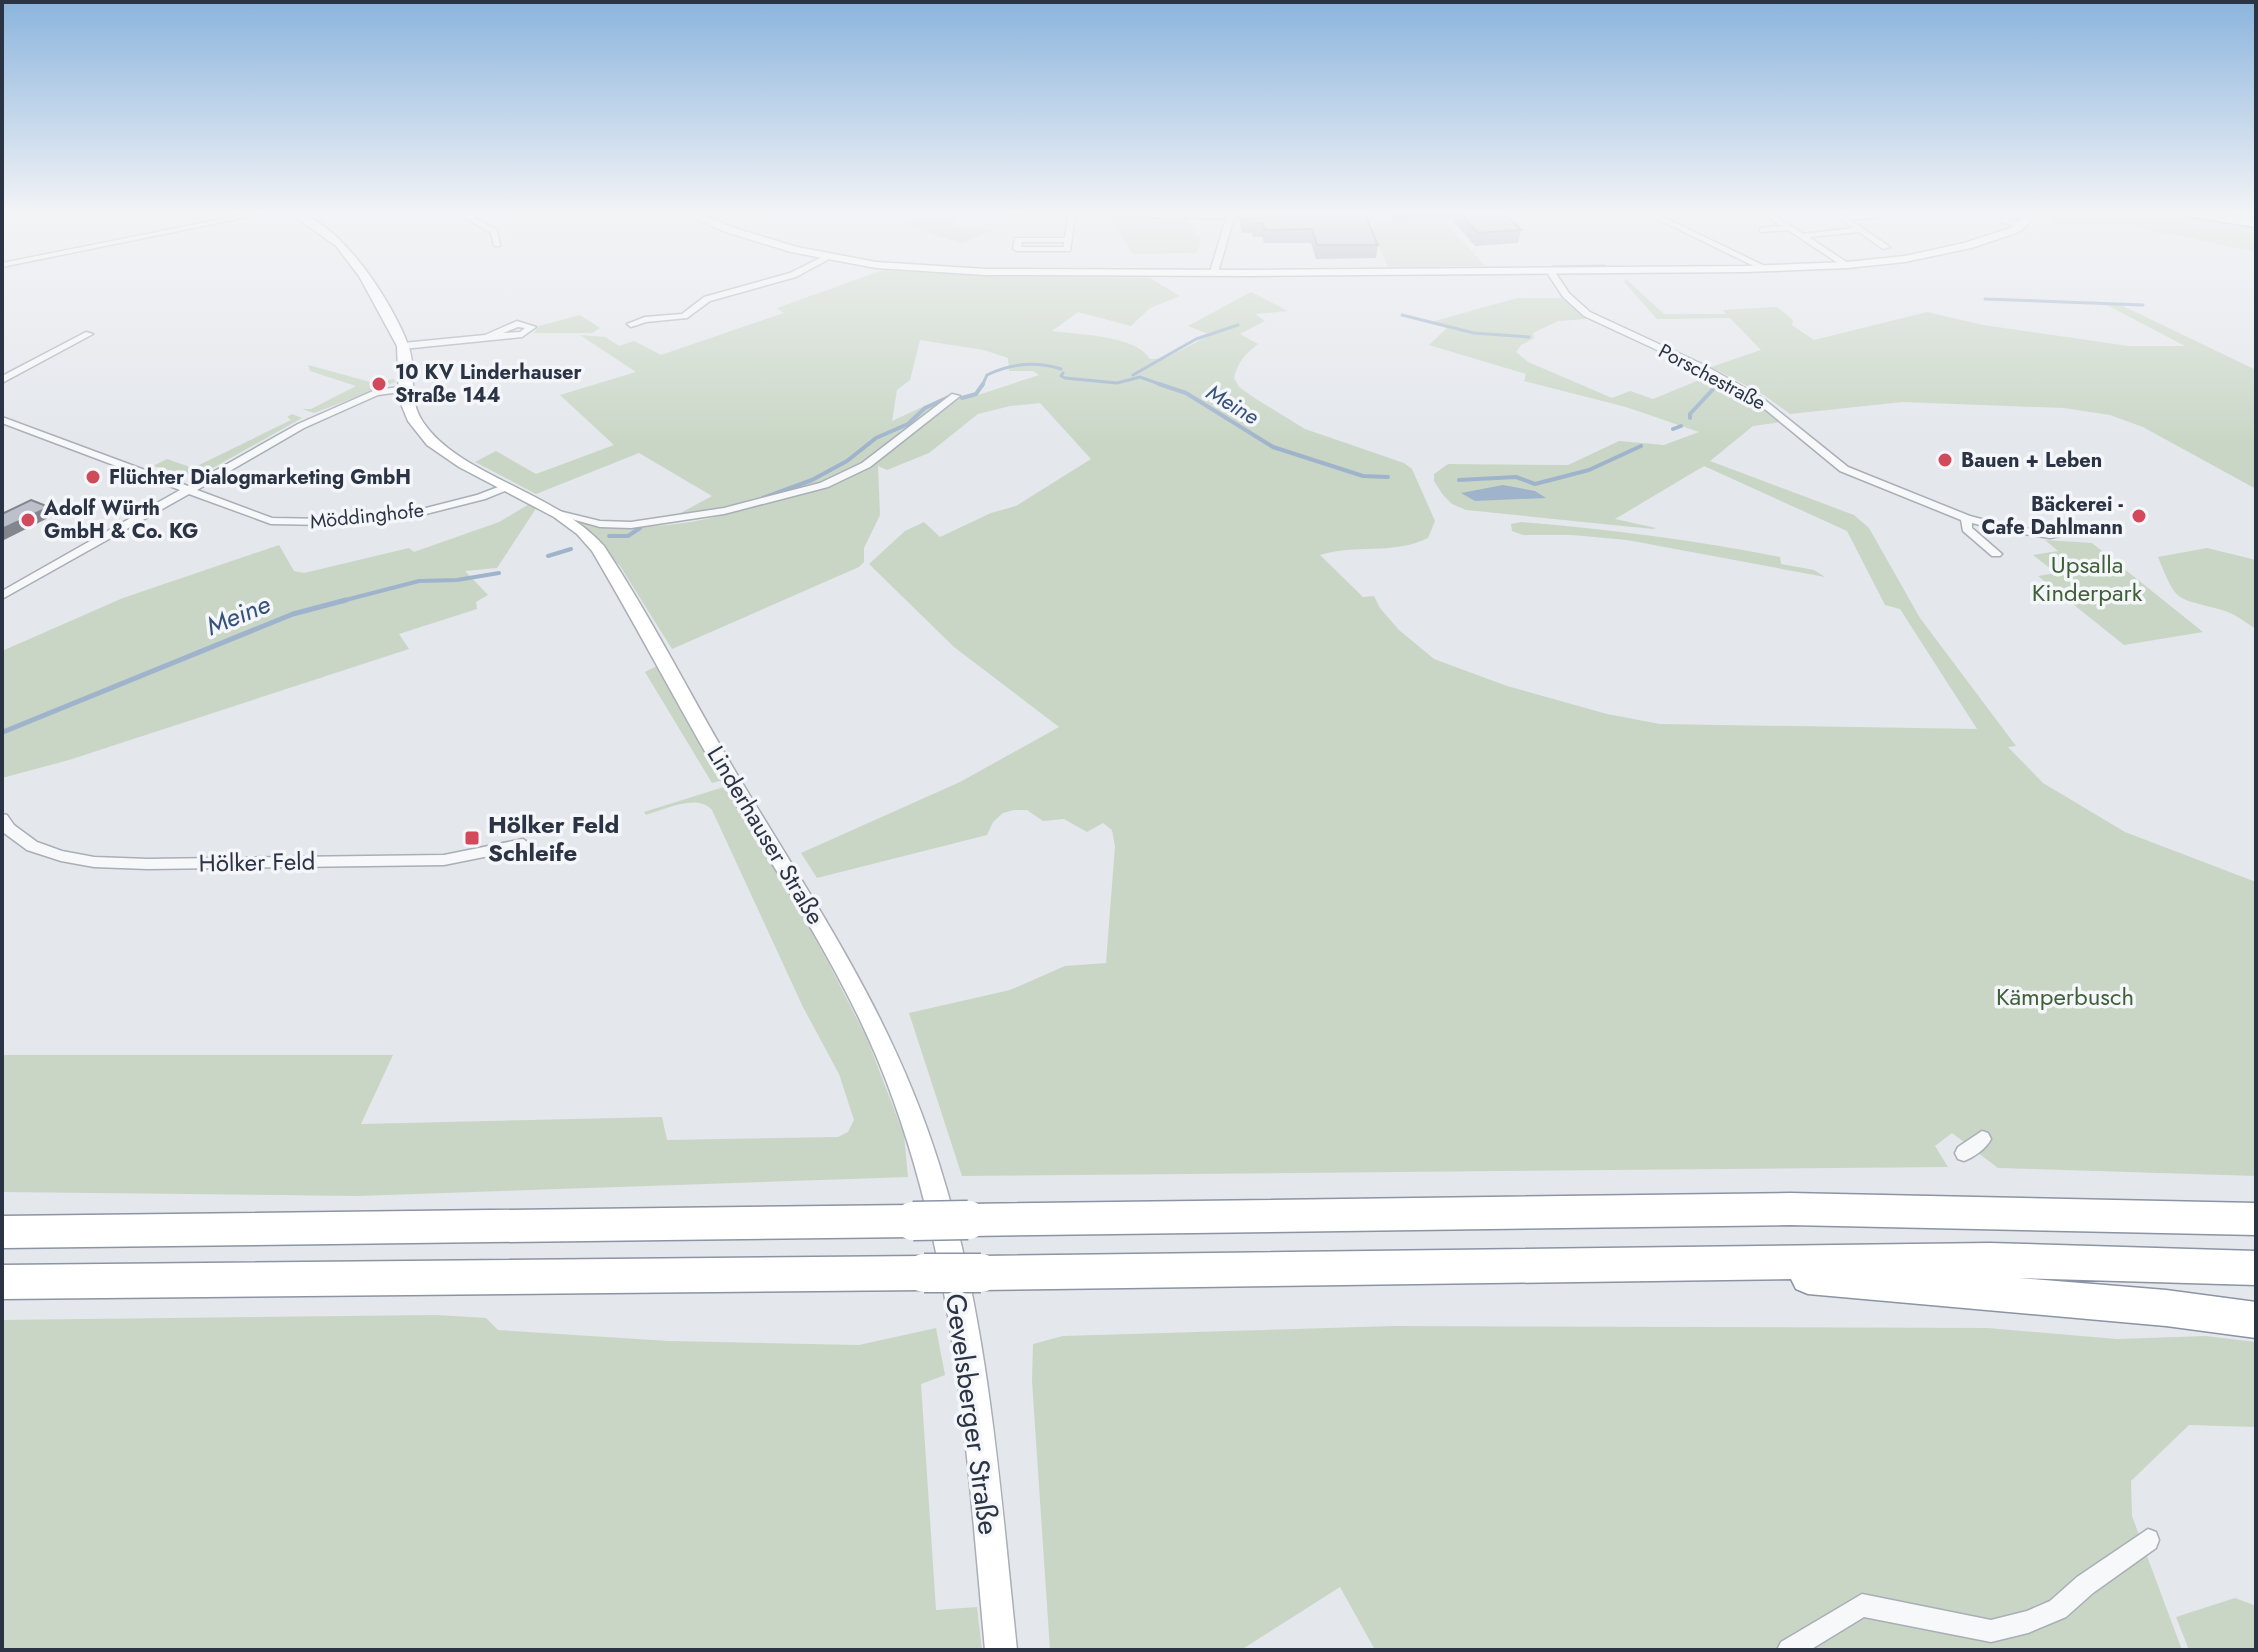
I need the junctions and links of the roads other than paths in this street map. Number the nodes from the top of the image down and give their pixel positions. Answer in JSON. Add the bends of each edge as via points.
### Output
{"nodes":[{"id":1,"x":372,"y":290,"type":"edge"},
{"id":2,"x":739,"y":290,"type":"edge"},
{"id":3,"x":1563,"y":290,"type":"edge"},
{"id":4,"x":631,"y":324,"type":"dead end"},
{"id":5,"x":89,"y":334,"type":"dead end"},
{"id":6,"x":488,"y":337,"type":"dead end"},
{"id":7,"x":403,"y":346,"type":"junction"},
{"id":8,"x":2,"y":380,"type":"edge"},
{"id":9,"x":404,"y":389,"type":"junction"},
{"id":10,"x":955,"y":396,"type":"dead end"},
{"id":11,"x":2,"y":420,"type":"edge"},
{"id":12,"x":506,"y":487,"type":"junction"},
{"id":13,"x":189,"y":489,"type":"junction"},
{"id":14,"x":559,"y":514,"type":"junction"},
{"id":15,"x":1966,"y":518,"type":"junction"},
{"id":16,"x":2080,"y":529,"type":"dead end"},
{"id":17,"x":1996,"y":554,"type":"dead end"},
{"id":18,"x":2,"y":596,"type":"edge"},
{"id":19,"x":2,"y":819,"type":"edge"},
{"id":20,"x":523,"y":844,"type":"dead end"},
{"id":21,"x":1982,"y":1139,"type":"dead end"},
{"id":22,"x":1964,"y":1153,"type":"dead end"},
{"id":23,"x":930,"y":1180,"type":"joint"},
{"id":24,"x":2256,"y":1219,"type":"edge"},
{"id":25,"x":2,"y":1232,"type":"edge"},
{"id":26,"x":1685,"y":1264,"type":"junction"},
{"id":27,"x":2256,"y":1268,"type":"edge"},
{"id":28,"x":2,"y":1282,"type":"edge"},
{"id":29,"x":2256,"y":1320,"type":"edge"},
{"id":30,"x":2148,"y":1540,"type":"dead end"},
{"id":31,"x":1001,"y":1650,"type":"edge"},
{"id":32,"x":1789,"y":1650,"type":"edge"}],
"edges":[{"from":1,"to":7,"type":"main road","name":"Linderhauser Straße"},
{"from":2,"to":4,"type":"street","via":[[707,299],[684,316]]},
{"from":3,"to":15,"type":"street","name":"Porschestraße","via":[[1587,314],[1758,399],[1844,469]]},
{"from":5,"to":8,"type":"street"},
{"from":6,"to":7,"type":"street"},
{"from":7,"to":9,"type":"main road","name":"Linderhauser Straße"},
{"from":9,"to":12,"type":"main road","name":"Linderhauser Straße","via":[[410,411],[432,442]]},
{"from":9,"to":13,"type":"street","via":[[376,393],[327,413]]},
{"from":10,"to":14,"type":"street","name":"Linderhauser Straße","via":[[866,465],[824,485],[724,511],[642,524],[614,526]]},
{"from":11,"to":13,"type":"street","name":"Möddinghofe"},
{"from":12,"to":13,"type":"street","name":"Möddinghofe","via":[[443,508],[314,525],[271,521]]},
{"from":12,"to":14,"type":"main road","name":"Linderhauser Straße"},
{"from":13,"to":18,"type":"street"},
{"from":14,"to":23,"type":"main road","name":"Linderhauser Straße","via":[[598,549],[838,956],[907,1103]]},
{"from":15,"to":16,"type":"street","name":"Porschestraße","via":[[2050,535]]},
{"from":15,"to":17,"type":"street","via":[[1967,529]]},
{"from":19,"to":20,"type":"street","name":"Hölker Feld","via":[[32,846],[94,862],[444,860]]},
{"from":21,"to":22,"type":"street"},
{"from":23,"to":31,"type":"main road","name":"Gevelsberger Straße","via":[[950,1256],[969,1367]]},
{"from":24,"to":25,"type":"highway","bridge":true,"via":[[1790,1209]]},
{"from":26,"to":27,"type":"highway","via":[[1990,1260]]},
{"from":26,"to":28,"type":"highway","bridge":true},
{"from":26,"to":29,"type":"highway"},
{"from":30,"to":32,"type":"street","via":[[2058,1609],[2028,1622],[1991,1631],[1862,1605]]}]}
